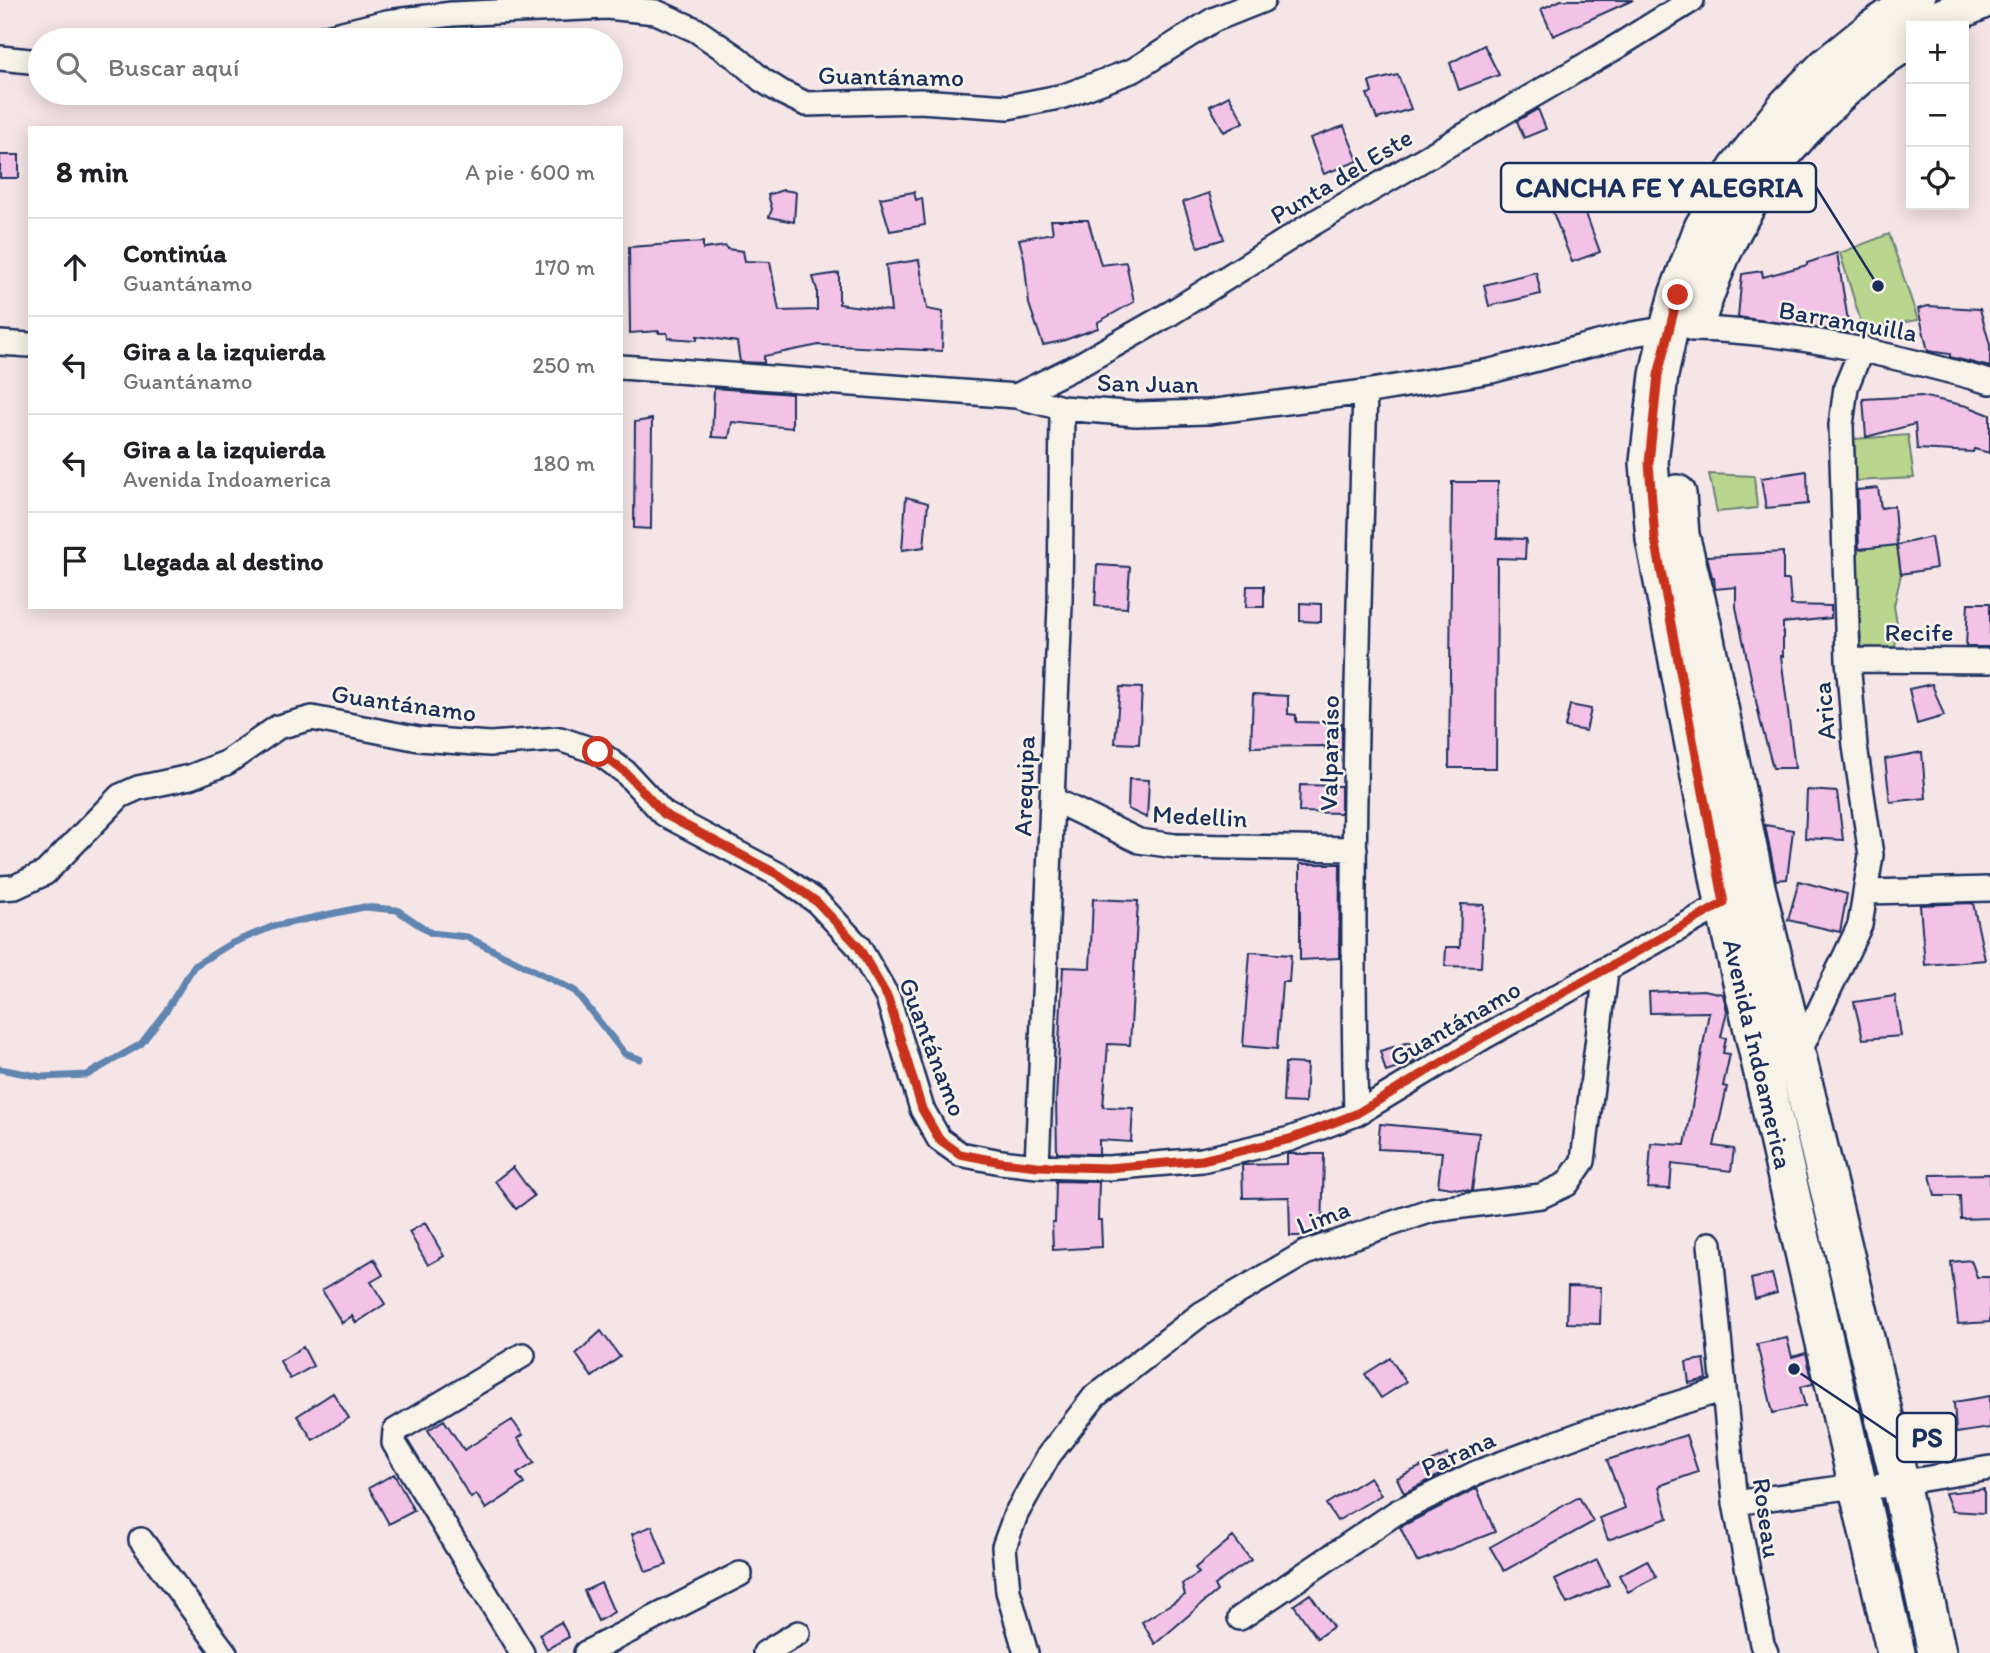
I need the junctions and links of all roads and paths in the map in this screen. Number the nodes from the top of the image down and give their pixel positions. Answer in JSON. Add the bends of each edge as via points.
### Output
{"nodes":[{"id":1,"x":1263,"y":0,"type":"edge"},
{"id":2,"x":1692,"y":0,"type":"edge"},
{"id":3,"x":1916,"y":0,"type":"edge"},
{"id":4,"x":1982,"y":0,"type":"edge"},
{"id":5,"x":1937,"y":21,"type":"edge"},
{"id":6,"x":363,"y":28,"type":"edge"},
{"id":7,"x":1906,"y":41,"type":"edge"},
{"id":8,"x":0,"y":58,"type":"edge"},
{"id":9,"x":28,"y":61,"type":"edge"},
{"id":10,"x":1681,"y":328,"type":"junction"},
{"id":11,"x":0,"y":343,"type":"edge"},
{"id":12,"x":28,"y":345,"type":"edge"},
{"id":13,"x":1862,"y":348,"type":"junction"},
{"id":14,"x":623,"y":367,"type":"edge"},
{"id":15,"x":1990,"y":382,"type":"edge"},
{"id":16,"x":1365,"y":392,"type":"junction"},
{"id":17,"x":1016,"y":397,"type":"junction"},
{"id":18,"x":1062,"y":408,"type":"junction"},
{"id":19,"x":1848,"y":660,"type":"junction"},
{"id":20,"x":1990,"y":661,"type":"edge"},
{"id":21,"x":1052,"y":799,"type":"junction"},
{"id":22,"x":1355,"y":849,"type":"junction"},
{"id":23,"x":1755,"y":887,"type":"junction"},
{"id":24,"x":0,"y":888,"type":"edge"},
{"id":25,"x":1990,"y":889,"type":"edge"},
{"id":26,"x":1866,"y":892,"type":"junction"},
{"id":27,"x":1724,"y":903,"type":"junction"},
{"id":28,"x":1606,"y":971,"type":"junction"},
{"id":29,"x":1797,"y":1057,"type":"junction"},
{"id":30,"x":1356,"y":1114,"type":"junction"},
{"id":31,"x":1037,"y":1166,"type":"junction"},
{"id":32,"x":1710,"y":1244,"type":"dead end"},
{"id":33,"x":523,"y":1355,"type":"dead end"},
{"id":34,"x":1724,"y":1389,"type":"junction"},
{"id":35,"x":1990,"y":1468,"type":"edge"},
{"id":36,"x":1900,"y":1483,"type":"junction"},
{"id":37,"x":1857,"y":1490,"type":"junction"},
{"id":38,"x":1735,"y":1503,"type":"junction"},
{"id":39,"x":141,"y":1539,"type":"dead end"},
{"id":40,"x":740,"y":1574,"type":"dead end"},
{"id":41,"x":1240,"y":1618,"type":"dead end"},
{"id":42,"x":798,"y":1633,"type":"dead end"},
{"id":43,"x":225,"y":1653,"type":"edge"},
{"id":44,"x":522,"y":1653,"type":"edge"},
{"id":45,"x":586,"y":1653,"type":"edge"},
{"id":46,"x":765,"y":1653,"type":"edge"},
{"id":47,"x":1026,"y":1653,"type":"edge"},
{"id":48,"x":1766,"y":1653,"type":"edge"},
{"id":49,"x":1896,"y":1653,"type":"edge"},
{"id":50,"x":1937,"y":1653,"type":"edge"}],
"edges":[{"from":1,"to":6,"type":"street","name":"Guantánamo","via":[[1213,20],[1135,70],[1064,96],[1008,107],[920,101],[806,104],[762,80],[696,30],[656,12],[607,7],[452,14]]},
{"from":2,"to":17,"type":"street","name":"Punta del Este","via":[[1312,224],[1171,313]]},
{"from":3,"to":10,"type":"main road","name":"Avenida Indoamerica","via":[[1827,66],[1788,105],[1737,170],[1703,228],[1678,295]]},
{"from":4,"to":5,"type":"main road"},
{"from":7,"to":10,"type":"main road","name":"Avenida Indoamerica","via":[[1826,105],[1785,151],[1745,208]]},
{"from":8,"to":9,"type":"street"},
{"from":10,"to":13,"type":"street","name":"Barranquilla","via":[[1731,330]]},
{"from":10,"to":16,"type":"street","name":"San Juan","via":[[1633,334],[1491,371]]},
{"from":10,"to":23,"type":"main road","name":"Avenida Indoamerica","via":[[1675,467],[1680,535]]},
{"from":10,"to":27,"type":"main road","name":"Avenida Indoamerica","via":[[1658,375],[1649,463],[1655,539]]},
{"from":11,"to":12,"type":"street"},
{"from":13,"to":15,"type":"street","name":"Barranquilla"},
{"from":13,"to":19,"type":"street","name":"Arica","via":[[1846,387],[1840,425]]},
{"from":14,"to":17,"type":"street","name":"San Juan"},
{"from":16,"to":18,"type":"street","name":"San Juan","via":[[1208,412],[1136,414]]},
{"from":16,"to":22,"type":"street","name":"Valparaíso"},
{"from":17,"to":18,"type":"street","name":"San Juan"},
{"from":18,"to":21,"type":"street","name":"Arequipa"},
{"from":19,"to":20,"type":"street","name":"Recife"},
{"from":19,"to":26,"type":"street","name":"Arica","via":[[1871,855]]},
{"from":21,"to":22,"type":"street","name":"Medellin","via":[[1139,841],[1175,846]]},
{"from":21,"to":31,"type":"street","name":"Arequipa"},
{"from":22,"to":30,"type":"street","name":"Valparaíso"},
{"from":23,"to":27,"type":"street","name":"Guantánamo"},
{"from":23,"to":29,"type":"main road","name":"Avenida Indoamerica"},
{"from":24,"to":31,"type":"street","name":"Guantánamo","via":[[15,887],[45,873],[120,796],[226,763],[278,727],[312,718],[419,738],[490,744],[559,739],[598,752],[625,772],[664,814],[779,875],[817,902],[858,946],[888,998],[922,1109],[939,1139],[960,1154]]},
{"from":25,"to":26,"type":"street"},
{"from":26,"to":29,"type":"street","name":"Arica","via":[[1860,925]]},
{"from":27,"to":28,"type":"street","name":"Guantánamo"},
{"from":27,"to":37,"type":"main road","name":"Avenida Indoamerica"},
{"from":28,"to":30,"type":"street","name":"Guantánamo"},
{"from":28,"to":47,"type":"street","name":"Lima","via":[[1583,1161],[1567,1184],[1541,1196],[1432,1210],[1305,1253],[1201,1314],[1095,1396],[1049,1455],[1016,1514],[1004,1547],[1008,1591]]},
{"from":29,"to":36,"type":"main road","name":"Avenida Indoamerica"},
{"from":30,"to":31,"type":"street","name":"Guantánamo","via":[[1290,1139],[1202,1160],[1108,1168]]},
{"from":32,"to":34,"type":"street","name":"Roseau"},
{"from":33,"to":44,"type":"street","via":[[395,1431],[394,1437]]},
{"from":34,"to":38,"type":"street","name":"Roseau"},
{"from":34,"to":41,"type":"street","name":"Parana","via":[[1475,1473],[1397,1512]]},
{"from":35,"to":36,"type":"street"},
{"from":36,"to":37,"type":"street"},
{"from":36,"to":50,"type":"main road","name":"Avenida Indoamerica"},
{"from":37,"to":38,"type":"street","via":[[1840,1488]]},
{"from":37,"to":49,"type":"main road","name":"Avenida Indoamerica"},
{"from":38,"to":48,"type":"street","name":"Roseau"},
{"from":39,"to":43,"type":"street"},
{"from":40,"to":45,"type":"street"},
{"from":42,"to":46,"type":"street"}]}
